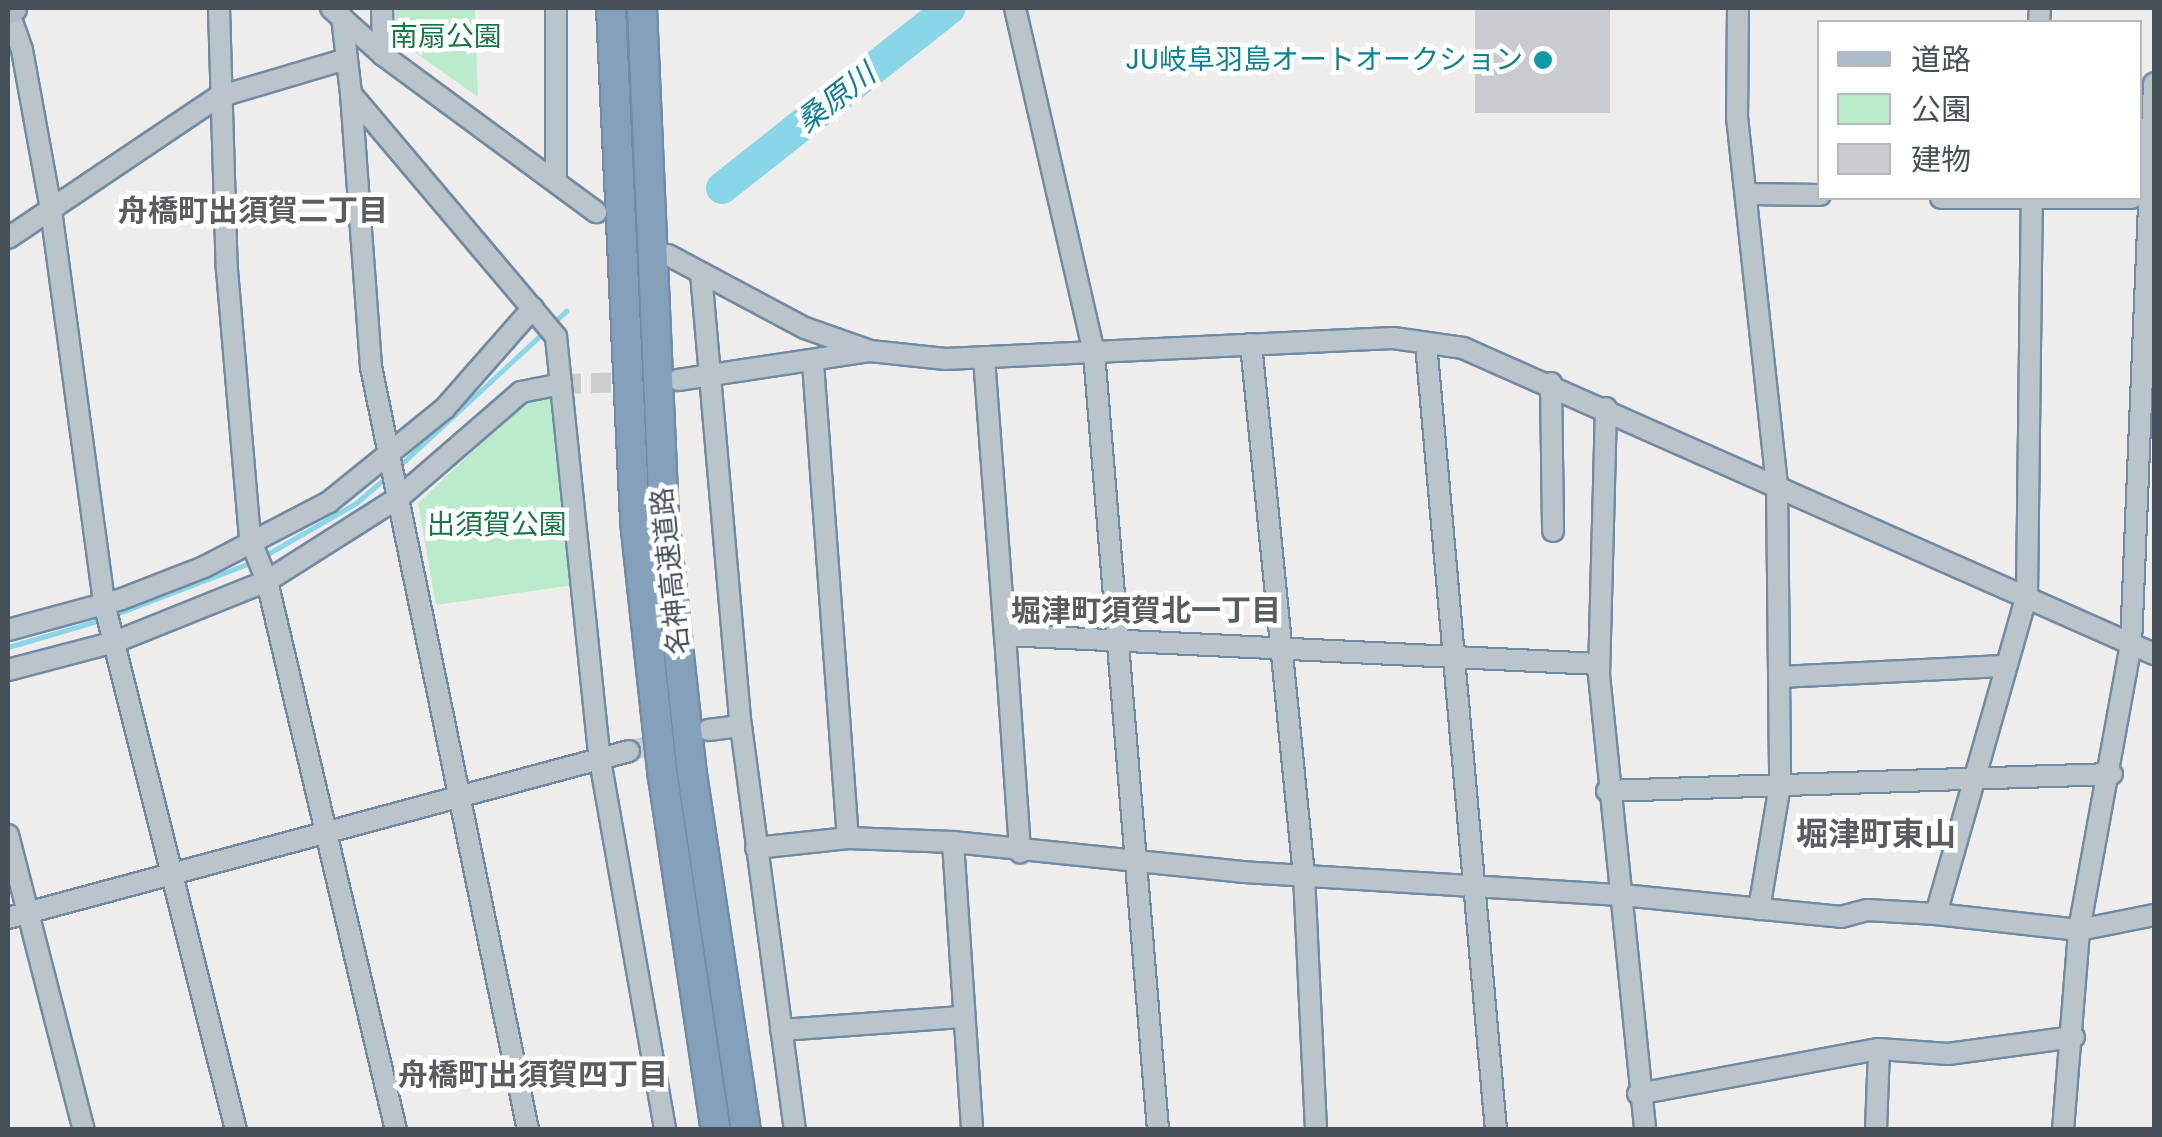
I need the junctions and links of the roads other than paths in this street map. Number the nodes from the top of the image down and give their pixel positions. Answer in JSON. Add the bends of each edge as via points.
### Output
{"nodes":[{"id":1,"x":219,"y":8,"type":"edge"},
{"id":2,"x":382,"y":8,"type":"edge"},
{"id":3,"x":556,"y":8,"type":"edge"},
{"id":4,"x":612,"y":8,"type":"edge"},
{"id":5,"x":642,"y":8,"type":"edge"},
{"id":6,"x":1015,"y":8,"type":"edge"},
{"id":7,"x":1738,"y":8,"type":"edge"},
{"id":8,"x":9,"y":10,"type":"edge"},
{"id":9,"x":337,"y":12,"type":"edge"},
{"id":10,"x":383,"y":55,"type":"junction"},
{"id":11,"x":343,"y":60,"type":"junction"},
{"id":12,"x":2154,"y":83,"type":"edge"},
{"id":13,"x":350,"y":94,"type":"junction"},
{"id":14,"x":218,"y":97,"type":"junction"},
{"id":15,"x":556,"y":182,"type":"junction"},
{"id":16,"x":1747,"y":194,"type":"junction"},
{"id":17,"x":1817,"y":195,"type":"edge"},
{"id":18,"x":2143,"y":197,"type":"edge"},
{"id":19,"x":2032,"y":200,"type":"edge"},
{"id":20,"x":51,"y":210,"type":"junction"},
{"id":21,"x":596,"y":212,"type":"dead end"},
{"id":22,"x":8,"y":238,"type":"edge"},
{"id":23,"x":668,"y":255,"type":"dead end"},
{"id":24,"x":700,"y":273,"type":"junction"},
{"id":25,"x":535,"y":310,"type":"junction"},
{"id":26,"x":1426,"y":342,"type":"junction"},
{"id":27,"x":1251,"y":344,"type":"junction"},
{"id":28,"x":870,"y":351,"type":"junction"},
{"id":29,"x":1094,"y":352,"type":"junction"},
{"id":30,"x":984,"y":358,"type":"junction"},
{"id":31,"x":813,"y":363,"type":"junction"},
{"id":32,"x":710,"y":376,"type":"junction"},
{"id":33,"x":678,"y":380,"type":"tunnel mouth"},
{"id":34,"x":1550,"y":383,"type":"junction"},
{"id":35,"x":562,"y":384,"type":"junction"},
{"id":36,"x":1606,"y":408,"type":"junction"},
{"id":37,"x":390,"y":458,"type":"junction"},
{"id":38,"x":1777,"y":483,"type":"junction"},
{"id":39,"x":400,"y":490,"type":"junction"},
{"id":40,"x":1553,"y":532,"type":"dead end"},
{"id":41,"x":258,"y":559,"type":"junction"},
{"id":42,"x":2027,"y":594,"type":"junction"},
{"id":43,"x":105,"y":606,"type":"junction"},
{"id":44,"x":8,"y":630,"type":"edge"},
{"id":45,"x":1005,"y":635,"type":"junction"},
{"id":46,"x":114,"y":636,"type":"junction"},
{"id":47,"x":1119,"y":640,"type":"junction"},
{"id":48,"x":2132,"y":644,"type":"junction"},
{"id":49,"x":1277,"y":648,"type":"junction"},
{"id":50,"x":2154,"y":654,"type":"edge"},
{"id":51,"x":1454,"y":657,"type":"junction"},
{"id":52,"x":1599,"y":664,"type":"junction"},
{"id":53,"x":2003,"y":666,"type":"junction"},
{"id":54,"x":8,"y":670,"type":"edge"},
{"id":55,"x":1779,"y":677,"type":"junction"},
{"id":56,"x":741,"y":726,"type":"junction"},
{"id":57,"x":708,"y":730,"type":"tunnel mouth"},
{"id":58,"x":630,"y":751,"type":"tunnel mouth"},
{"id":59,"x":600,"y":760,"type":"junction"},
{"id":60,"x":2112,"y":774,"type":"junction"},
{"id":61,"x":1976,"y":779,"type":"junction"},
{"id":62,"x":1780,"y":785,"type":"junction"},
{"id":63,"x":1607,"y":791,"type":"junction"},
{"id":64,"x":456,"y":799,"type":"junction"},
{"id":65,"x":328,"y":832,"type":"junction"},
{"id":66,"x":8,"y":835,"type":"edge"},
{"id":67,"x":848,"y":838,"type":"junction"},
{"id":68,"x":953,"y":842,"type":"junction"},
{"id":69,"x":756,"y":848,"type":"junction"},
{"id":70,"x":1020,"y":852,"type":"junction"},
{"id":71,"x":1138,"y":863,"type":"junction"},
{"id":72,"x":174,"y":874,"type":"junction"},
{"id":73,"x":1304,"y":875,"type":"junction"},
{"id":74,"x":1476,"y":889,"type":"junction"},
{"id":75,"x":1622,"y":895,"type":"junction"},
{"id":76,"x":1760,"y":909,"type":"junction"},
{"id":77,"x":1936,"y":914,"type":"junction"},
{"id":78,"x":18,"y":915,"type":"edge"},
{"id":79,"x":2154,"y":915,"type":"edge"},
{"id":80,"x":2079,"y":930,"type":"junction"},
{"id":81,"x":962,"y":1017,"type":"junction"},
{"id":82,"x":781,"y":1030,"type":"junction"},
{"id":83,"x":2074,"y":1037,"type":"junction"},
{"id":84,"x":1879,"y":1049,"type":"junction"},
{"id":85,"x":1638,"y":1094,"type":"junction"},
{"id":86,"x":84,"y":1130,"type":"edge"},
{"id":87,"x":236,"y":1130,"type":"edge"},
{"id":88,"x":396,"y":1130,"type":"edge"},
{"id":89,"x":528,"y":1130,"type":"edge"},
{"id":90,"x":665,"y":1130,"type":"edge"},
{"id":91,"x":716,"y":1130,"type":"edge"},
{"id":92,"x":746,"y":1130,"type":"edge"},
{"id":93,"x":795,"y":1130,"type":"edge"},
{"id":94,"x":972,"y":1130,"type":"edge"},
{"id":95,"x":1158,"y":1130,"type":"edge"},
{"id":96,"x":1316,"y":1130,"type":"edge"},
{"id":97,"x":1496,"y":1130,"type":"edge"},
{"id":98,"x":1645,"y":1130,"type":"edge"},
{"id":99,"x":1876,"y":1130,"type":"edge"},
{"id":100,"x":2064,"y":1130,"type":"edge"}],
"edges":[{"from":1,"to":14,"type":"street"},
{"from":2,"to":10,"type":"street"},
{"from":3,"to":15,"type":"street"},
{"from":4,"to":91,"type":"highway","name":"名神高速道路","via":[[635,520],[663,778]]},
{"from":5,"to":92,"type":"highway","name":"名神高速道路","via":[[664,517],[692,774]]},
{"from":6,"to":29,"type":"street"},
{"from":7,"to":16,"type":"street","via":[[1737,118]]},
{"from":8,"to":20,"type":"street"},
{"from":9,"to":10,"type":"street"},
{"from":9,"to":11,"type":"street"},
{"from":10,"to":15,"type":"street"},
{"from":11,"to":13,"type":"street"},
{"from":11,"to":14,"type":"street"},
{"from":12,"to":18,"type":"street"},
{"from":13,"to":25,"type":"street"},
{"from":13,"to":37,"type":"street","via":[[371,367]]},
{"from":14,"to":20,"type":"street"},
{"from":14,"to":41,"type":"street"},
{"from":15,"to":21,"type":"street"},
{"from":16,"to":17,"type":"street"},
{"from":16,"to":38,"type":"street"},
{"from":18,"to":48,"type":"street"},
{"from":19,"to":42,"type":"street"},
{"from":20,"to":22,"type":"street"},
{"from":20,"to":43,"type":"street"},
{"from":23,"to":24,"type":"street"},
{"from":24,"to":28,"type":"street","via":[[804,328]]},
{"from":24,"to":32,"type":"street"},
{"from":25,"to":35,"type":"street","via":[[552,332]]},
{"from":25,"to":37,"type":"street","via":[[495,358]]},
{"from":26,"to":27,"type":"street"},
{"from":26,"to":34,"type":"street","via":[[1463,348]]},
{"from":26,"to":51,"type":"street"},
{"from":27,"to":29,"type":"street"},
{"from":27,"to":49,"type":"street"},
{"from":28,"to":30,"type":"street"},
{"from":28,"to":31,"type":"street"},
{"from":29,"to":30,"type":"street"},
{"from":29,"to":47,"type":"street"},
{"from":30,"to":45,"type":"street"},
{"from":31,"to":32,"type":"street"},
{"from":31,"to":67,"type":"street"},
{"from":32,"to":33,"type":"street"},
{"from":32,"to":56,"type":"street"},
{"from":34,"to":36,"type":"street"},
{"from":34,"to":40,"type":"street"},
{"from":35,"to":39,"type":"street","via":[[522,392]]},
{"from":35,"to":59,"type":"street"},
{"from":36,"to":38,"type":"street"},
{"from":36,"to":52,"type":"street"},
{"from":37,"to":39,"type":"street"},
{"from":37,"to":41,"type":"street"},
{"from":38,"to":42,"type":"street"},
{"from":38,"to":55,"type":"street"},
{"from":39,"to":41,"type":"street"},
{"from":39,"to":64,"type":"street"},
{"from":41,"to":43,"type":"street","via":[[204,567]]},
{"from":41,"to":46,"type":"street"},
{"from":41,"to":65,"type":"street"},
{"from":42,"to":48,"type":"street"},
{"from":42,"to":53,"type":"street"},
{"from":43,"to":44,"type":"street"},
{"from":43,"to":46,"type":"street"},
{"from":45,"to":47,"type":"street"},
{"from":45,"to":70,"type":"street"},
{"from":46,"to":54,"type":"street"},
{"from":46,"to":72,"type":"street"},
{"from":47,"to":49,"type":"street"},
{"from":47,"to":71,"type":"street"},
{"from":48,"to":50,"type":"street"},
{"from":48,"to":60,"type":"street"},
{"from":49,"to":51,"type":"street"},
{"from":49,"to":73,"type":"street"},
{"from":51,"to":52,"type":"street"},
{"from":51,"to":74,"type":"street"},
{"from":52,"to":63,"type":"street"},
{"from":53,"to":55,"type":"street"},
{"from":53,"to":61,"type":"street"},
{"from":55,"to":62,"type":"street"},
{"from":56,"to":57,"type":"street"},
{"from":56,"to":69,"type":"street"},
{"from":58,"to":59,"type":"street"},
{"from":59,"to":64,"type":"street"},
{"from":59,"to":90,"type":"street"},
{"from":60,"to":61,"type":"street"},
{"from":60,"to":80,"type":"street"},
{"from":61,"to":62,"type":"street"},
{"from":61,"to":77,"type":"street"},
{"from":62,"to":63,"type":"street"},
{"from":62,"to":76,"type":"street"},
{"from":63,"to":75,"type":"street"},
{"from":64,"to":65,"type":"street"},
{"from":64,"to":89,"type":"street"},
{"from":65,"to":72,"type":"street"},
{"from":65,"to":88,"type":"street"},
{"from":66,"to":78,"type":"street"},
{"from":67,"to":68,"type":"street"},
{"from":67,"to":69,"type":"street"},
{"from":68,"to":70,"type":"street"},
{"from":68,"to":81,"type":"street"},
{"from":69,"to":82,"type":"street"},
{"from":70,"to":71,"type":"street"},
{"from":71,"to":73,"type":"street"},
{"from":71,"to":95,"type":"street"},
{"from":72,"to":78,"type":"street"},
{"from":72,"to":87,"type":"street"},
{"from":73,"to":74,"type":"street"},
{"from":73,"to":96,"type":"street"},
{"from":74,"to":75,"type":"street"},
{"from":74,"to":97,"type":"street"},
{"from":75,"to":76,"type":"street"},
{"from":75,"to":85,"type":"street"},
{"from":76,"to":77,"type":"street","via":[[1841,917],[1868,910]]},
{"from":77,"to":80,"type":"street"},
{"from":78,"to":86,"type":"street"},
{"from":79,"to":80,"type":"street"},
{"from":80,"to":83,"type":"street"},
{"from":81,"to":82,"type":"street"},
{"from":81,"to":94,"type":"street"},
{"from":82,"to":93,"type":"street"},
{"from":83,"to":84,"type":"street","via":[[1948,1054]]},
{"from":83,"to":100,"type":"street"},
{"from":84,"to":85,"type":"street"},
{"from":84,"to":99,"type":"street"},
{"from":85,"to":98,"type":"street"}]}
